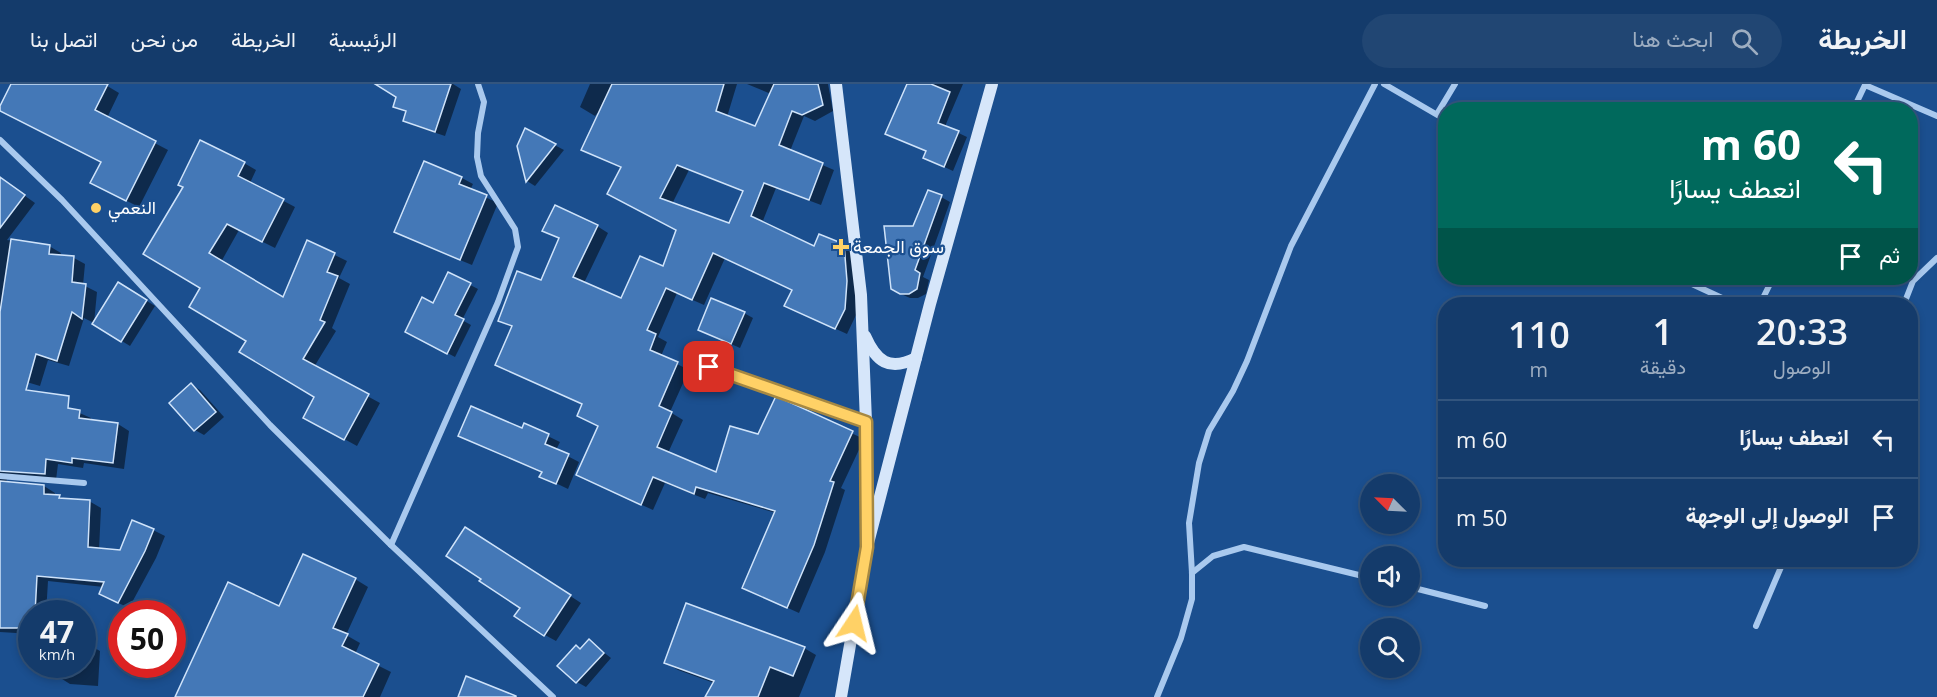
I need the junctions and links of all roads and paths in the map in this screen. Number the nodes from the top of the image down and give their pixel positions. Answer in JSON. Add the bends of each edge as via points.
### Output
{"nodes":[{"id":1,"x":478,"y":84,"type":"edge"},
{"id":2,"x":836,"y":84,"type":"edge"},
{"id":3,"x":992,"y":84,"type":"edge"},
{"id":4,"x":1375,"y":84,"type":"edge"},
{"id":5,"x":1384,"y":84,"type":"edge"},
{"id":6,"x":1455,"y":84,"type":"edge"},
{"id":7,"x":1865,"y":84,"type":"edge"},
{"id":8,"x":1444,"y":102,"type":"edge"},
{"id":9,"x":1857,"y":102,"type":"edge"},
{"id":10,"x":1906,"y":102,"type":"edge"},
{"id":11,"x":1918,"y":108,"type":"edge"},
{"id":12,"x":1437,"y":114,"type":"edge"},
{"id":13,"x":1937,"y":116,"type":"edge"},
{"id":14,"x":0,"y":140,"type":"edge"},
{"id":15,"x":1937,"y":258,"type":"edge"},
{"id":16,"x":1918,"y":276,"type":"edge"},
{"id":17,"x":1694,"y":285,"type":"edge"},
{"id":18,"x":1720,"y":297,"type":"edge"},
{"id":19,"x":862,"y":329,"type":"junction"},
{"id":20,"x":916,"y":358,"type":"junction"},
{"id":21,"x":709,"y":367,"type":"dead end"},
{"id":22,"x":866,"y":422,"type":"junction"},
{"id":23,"x":0,"y":476,"type":"edge"},
{"id":24,"x":84,"y":483,"type":"dead end"},
{"id":25,"x":391,"y":545,"type":"junction"},
{"id":26,"x":867,"y":547,"type":"junction"},
{"id":27,"x":1781,"y":567,"type":"edge"},
{"id":28,"x":1192,"y":573,"type":"junction"},
{"id":29,"x":1360,"y":575,"type":"edge"},
{"id":30,"x":1420,"y":590,"type":"edge"},
{"id":31,"x":1485,"y":606,"type":"dead end"},
{"id":32,"x":1756,"y":626,"type":"dead end"},
{"id":33,"x":554,"y":697,"type":"edge"},
{"id":34,"x":841,"y":697,"type":"edge"},
{"id":35,"x":1157,"y":697,"type":"edge"}],
"edges":[{"from":1,"to":25,"type":"street","via":[[484,102],[477,158],[481,176],[515,229],[518,247],[498,302]]},
{"from":2,"to":19,"type":"main road"},
{"from":3,"to":20,"type":"main road"},
{"from":4,"to":28,"type":"street","via":[[1292,246],[1247,361],[1209,431],[1189,523]]},
{"from":5,"to":12,"type":"street"},
{"from":6,"to":8,"type":"street"},
{"from":7,"to":9,"type":"street"},
{"from":7,"to":10,"type":"street"},
{"from":11,"to":13,"type":"street"},
{"from":14,"to":25,"type":"street","via":[[62,200],[270,425]]},
{"from":15,"to":16,"type":"street"},
{"from":17,"to":18,"type":"street"},
{"from":19,"to":20,"type":"main road","via":[[870,348],[886,363],[897,365]]},
{"from":19,"to":22,"type":"main road"},
{"from":20,"to":26,"type":"main road"},
{"from":21,"to":22,"type":"street"},
{"from":22,"to":26,"type":"main road"},
{"from":23,"to":24,"type":"street"},
{"from":25,"to":33,"type":"street"},
{"from":26,"to":34,"type":"main road"},
{"from":27,"to":32,"type":"street"},
{"from":28,"to":29,"type":"street","via":[[1213,556],[1244,547]]},
{"from":28,"to":35,"type":"street","via":[[1187,617]]},
{"from":30,"to":31,"type":"street"}]}
